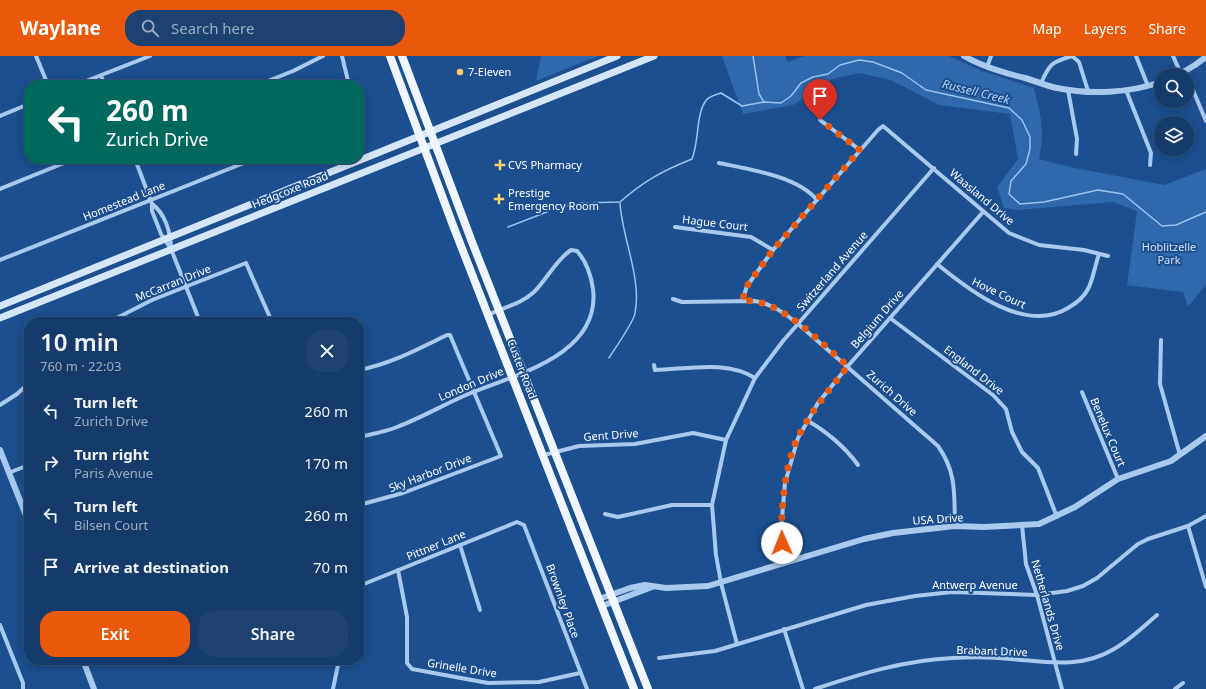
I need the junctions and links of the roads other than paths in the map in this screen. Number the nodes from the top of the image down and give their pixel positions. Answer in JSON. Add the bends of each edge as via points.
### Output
{"nodes":[{"id":1,"x":36,"y":56,"type":"edge"},
{"id":2,"x":150,"y":56,"type":"edge"},
{"id":3,"x":323,"y":56,"type":"edge"},
{"id":4,"x":342,"y":56,"type":"edge"},
{"id":5,"x":390,"y":56,"type":"edge"},
{"id":6,"x":402,"y":56,"type":"edge"},
{"id":7,"x":617,"y":56,"type":"edge"},
{"id":8,"x":654,"y":56,"type":"edge"},
{"id":9,"x":964,"y":56,"type":"edge"},
{"id":10,"x":991,"y":56,"type":"edge"},
{"id":11,"x":1136,"y":56,"type":"edge"},
{"id":12,"x":1173,"y":56,"type":"edge"},
{"id":13,"x":1206,"y":57,"type":"edge"},
{"id":14,"x":987,"y":67,"type":"junction"},
{"id":15,"x":1180,"y":68,"type":"edge"},
{"id":16,"x":1191,"y":68,"type":"edge"},
{"id":17,"x":101,"y":76,"type":"junction"},
{"id":18,"x":46,"y":80,"type":"edge"},
{"id":19,"x":90,"y":80,"type":"edge"},
{"id":20,"x":103,"y":80,"type":"edge"},
{"id":21,"x":270,"y":80,"type":"edge"},
{"id":22,"x":348,"y":80,"type":"edge"},
{"id":23,"x":549,"y":83,"type":"junction"},
{"id":24,"x":1041,"y":83,"type":"junction"},
{"id":25,"x":1154,"y":84,"type":"edge"},
{"id":26,"x":1148,"y":86,"type":"junction"},
{"id":27,"x":1068,"y":90,"type":"junction"},
{"id":28,"x":1126,"y":90,"type":"junction"},
{"id":29,"x":1088,"y":91,"type":"junction"},
{"id":30,"x":554,"y":96,"type":"junction"},
{"id":31,"x":1194,"y":96,"type":"edge"},
{"id":32,"x":24,"y":106,"type":"edge"},
{"id":33,"x":0,"y":116,"type":"edge"},
{"id":34,"x":820,"y":120,"type":"dead end"},
{"id":35,"x":1206,"y":121,"type":"edge"},
{"id":36,"x":430,"y":131,"type":"junction"},
{"id":37,"x":420,"y":136,"type":"junction"},
{"id":38,"x":435,"y":144,"type":"junction"},
{"id":39,"x":425,"y":148,"type":"junction"},
{"id":40,"x":860,"y":150,"type":"junction"},
{"id":41,"x":1076,"y":154,"type":"dead end"},
{"id":42,"x":364,"y":158,"type":"edge"},
{"id":43,"x":719,"y":163,"type":"dead end"},
{"id":44,"x":62,"y":164,"type":"edge"},
{"id":45,"x":137,"y":164,"type":"edge"},
{"id":46,"x":242,"y":164,"type":"edge"},
{"id":47,"x":349,"y":164,"type":"edge"},
{"id":48,"x":1150,"y":165,"type":"dead end"},
{"id":49,"x":934,"y":168,"type":"junction"},
{"id":50,"x":299,"y":184,"type":"junction"},
{"id":51,"x":0,"y":189,"type":"edge"},
{"id":52,"x":303,"y":196,"type":"junction"},
{"id":53,"x":817,"y":200,"type":"junction"},
{"id":54,"x":152,"y":202,"type":"junction"},
{"id":55,"x":983,"y":212,"type":"junction"},
{"id":56,"x":465,"y":223,"type":"junction"},
{"id":57,"x":675,"y":227,"type":"dead end"},
{"id":58,"x":454,"y":228,"type":"junction"},
{"id":59,"x":171,"y":236,"type":"junction"},
{"id":60,"x":163,"y":240,"type":"junction"},
{"id":61,"x":171,"y":249,"type":"junction"},
{"id":62,"x":773,"y":250,"type":"junction"},
{"id":63,"x":1099,"y":254,"type":"junction"},
{"id":64,"x":1108,"y":256,"type":"dead end"},
{"id":65,"x":0,"y":260,"type":"edge"},
{"id":66,"x":938,"y":264,"type":"junction"},
{"id":67,"x":186,"y":286,"type":"junction"},
{"id":68,"x":673,"y":299,"type":"dead end"},
{"id":69,"x":742,"y":301,"type":"junction"},
{"id":70,"x":0,"y":306,"type":"edge"},
{"id":71,"x":499,"y":310,"type":"junction"},
{"id":72,"x":490,"y":314,"type":"junction"},
{"id":73,"x":119,"y":317,"type":"edge"},
{"id":74,"x":198,"y":317,"type":"edge"},
{"id":75,"x":270,"y":317,"type":"edge"},
{"id":76,"x":0,"y":318,"type":"edge"},
{"id":77,"x":890,"y":318,"type":"junction"},
{"id":78,"x":797,"y":323,"type":"junction"},
{"id":79,"x":1161,"y":340,"type":"dead end"},
{"id":80,"x":654,"y":365,"type":"dead end"},
{"id":81,"x":848,"y":366,"type":"junction"},
{"id":82,"x":364,"y":369,"type":"edge"},
{"id":83,"x":523,"y":372,"type":"junction"},
{"id":84,"x":513,"y":376,"type":"junction"},
{"id":85,"x":756,"y":378,"type":"junction"},
{"id":86,"x":24,"y":388,"type":"edge"},
{"id":87,"x":474,"y":392,"type":"junction"},
{"id":88,"x":1082,"y":392,"type":"dead end"},
{"id":89,"x":0,"y":405,"type":"edge"},
{"id":90,"x":808,"y":421,"type":"junction"},
{"id":91,"x":364,"y":436,"type":"edge"},
{"id":92,"x":1206,"y":436,"type":"edge"},
{"id":93,"x":726,"y":440,"type":"junction"},
{"id":94,"x":0,"y":450,"type":"edge"},
{"id":95,"x":555,"y":451,"type":"junction"},
{"id":96,"x":544,"y":455,"type":"junction"},
{"id":97,"x":1180,"y":455,"type":"junction"},
{"id":98,"x":858,"y":465,"type":"dead end"},
{"id":99,"x":24,"y":467,"type":"edge"},
{"id":100,"x":8,"y":473,"type":"junction"},
{"id":101,"x":1118,"y":478,"type":"junction"},
{"id":102,"x":364,"y":504,"type":"edge"},
{"id":103,"x":712,"y":505,"type":"junction"},
{"id":104,"x":24,"y":511,"type":"edge"},
{"id":105,"x":605,"y":514,"type":"dead end"},
{"id":106,"x":1057,"y":516,"type":"junction"},
{"id":107,"x":1206,"y":516,"type":"edge"},
{"id":108,"x":519,"y":523,"type":"joint"},
{"id":109,"x":1022,"y":525,"type":"junction"},
{"id":110,"x":955,"y":526,"type":"junction"},
{"id":111,"x":1188,"y":526,"type":"junction"},
{"id":112,"x":460,"y":545,"type":"junction"},
{"id":113,"x":784,"y":563,"type":"junction"},
{"id":114,"x":398,"y":570,"type":"junction"},
{"id":115,"x":721,"y":583,"type":"junction"},
{"id":116,"x":364,"y":584,"type":"edge"},
{"id":117,"x":1206,"y":586,"type":"edge"},
{"id":118,"x":1036,"y":595,"type":"junction"},
{"id":119,"x":612,"y":598,"type":"junction"},
{"id":120,"x":600,"y":602,"type":"junction"},
{"id":121,"x":480,"y":610,"type":"dead end"},
{"id":122,"x":1157,"y":615,"type":"dead end"},
{"id":123,"x":0,"y":627,"type":"edge"},
{"id":124,"x":784,"y":630,"type":"junction"},
{"id":125,"x":737,"y":644,"type":"junction"},
{"id":126,"x":659,"y":658,"type":"dead end"},
{"id":127,"x":1054,"y":662,"type":"junction"},
{"id":128,"x":86,"y":665,"type":"edge"},
{"id":129,"x":338,"y":665,"type":"edge"},
{"id":130,"x":580,"y":673,"type":"junction"},
{"id":131,"x":1183,"y":683,"type":"dead end"},
{"id":132,"x":24,"y":689,"type":"edge"},
{"id":133,"x":94,"y":689,"type":"edge"},
{"id":134,"x":333,"y":689,"type":"edge"},
{"id":135,"x":587,"y":689,"type":"edge"},
{"id":136,"x":634,"y":689,"type":"edge"},
{"id":137,"x":648,"y":689,"type":"edge"},
{"id":138,"x":803,"y":689,"type":"edge"},
{"id":139,"x":815,"y":689,"type":"edge"},
{"id":140,"x":1062,"y":689,"type":"edge"},
{"id":141,"x":1175,"y":689,"type":"edge"}],
"edges":[{"from":1,"to":18,"type":"street"},
{"from":2,"to":17,"type":"street"},
{"from":3,"to":21,"type":"street"},
{"from":4,"to":22,"type":"street"},
{"from":5,"to":37,"type":"main road","name":"Custer Road"},
{"from":6,"to":36,"type":"main road","name":"Custer Road"},
{"from":7,"to":23,"type":"main road","name":"Hedgcoxe Road"},
{"from":8,"to":30,"type":"main road","name":"Hedgcoxe Road"},
{"from":9,"to":14,"type":"street"},
{"from":10,"to":14,"type":"street"},
{"from":11,"to":26,"type":"street"},
{"from":12,"to":15,"type":"street"},
{"from":13,"to":16,"type":"street"},
{"from":14,"to":24,"type":"street"},
{"from":17,"to":19,"type":"street"},
{"from":17,"to":20,"type":"street"},
{"from":23,"to":30,"type":"main road"},
{"from":23,"to":36,"type":"main road","name":"Hedgcoxe Road"},
{"from":24,"to":27,"type":"street"},
{"from":24,"to":29,"type":"street","via":[[1050,65],[1072,56],[1079,62]]},
{"from":25,"to":26,"type":"street"},
{"from":26,"to":28,"type":"street"},
{"from":27,"to":29,"type":"street"},
{"from":27,"to":41,"type":"street","via":[[1077,139]]},
{"from":28,"to":29,"type":"street"},
{"from":28,"to":48,"type":"street","via":[[1151,154]]},
{"from":30,"to":38,"type":"main road","name":"Hedgcoxe Road"},
{"from":31,"to":35,"type":"street"},
{"from":32,"to":33,"type":"street"},
{"from":34,"to":40,"type":"street"},
{"from":36,"to":37,"type":"main road","name":"Hedgcoxe Road"},
{"from":36,"to":38,"type":"main road","name":"Custer Road"},
{"from":37,"to":39,"type":"main road","name":"Custer Road"},
{"from":37,"to":42,"type":"main road","name":"Hedgcoxe Road"},
{"from":38,"to":39,"type":"main road","name":"Hedgcoxe Road"},
{"from":38,"to":56,"type":"main road","name":"Custer Road"},
{"from":39,"to":52,"type":"main road","name":"Hedgcoxe Road"},
{"from":39,"to":58,"type":"main road","name":"Custer Road"},
{"from":40,"to":49,"type":"street","name":"Waasland Drive","via":[[883,126]]},
{"from":40,"to":53,"type":"street"},
{"from":43,"to":53,"type":"street","via":[[769,173],[813,194]]},
{"from":44,"to":51,"type":"street"},
{"from":45,"to":54,"type":"street"},
{"from":46,"to":54,"type":"street","name":"Homestead Lane"},
{"from":47,"to":50,"type":"main road","name":"Hedgcoxe Road"},
{"from":49,"to":55,"type":"street","name":"Waasland Drive"},
{"from":49,"to":78,"type":"street","name":"Switzerland Avenue"},
{"from":50,"to":52,"type":"main road"},
{"from":50,"to":59,"type":"main road","name":"Hedgcoxe Road"},
{"from":52,"to":61,"type":"main road","name":"Hedgcoxe Road"},
{"from":53,"to":62,"type":"street"},
{"from":54,"to":59,"type":"street","via":[[159,208]]},
{"from":54,"to":60,"type":"street","via":[[152,211]]},
{"from":54,"to":65,"type":"street","name":"Homestead Lane"},
{"from":55,"to":63,"type":"street","name":"Waasland Drive","via":[[1009,233],[1024,240],[1039,245]]},
{"from":55,"to":66,"type":"street","name":"Belgium Drive"},
{"from":56,"to":58,"type":"main road"},
{"from":56,"to":71,"type":"main road","name":"Custer Road"},
{"from":57,"to":62,"type":"street","name":"Hague Court","via":[[751,236]]},
{"from":58,"to":72,"type":"main road","name":"Custer Road"},
{"from":59,"to":60,"type":"main road","name":"Hedgcoxe Road"},
{"from":59,"to":61,"type":"street"},
{"from":60,"to":61,"type":"street"},
{"from":60,"to":70,"type":"main road","name":"Hedgcoxe Road"},
{"from":61,"to":67,"type":"street"},
{"from":61,"to":76,"type":"main road","name":"Hedgcoxe Road"},
{"from":62,"to":69,"type":"street","via":[[747,286]]},
{"from":63,"to":64,"type":"street","name":"Waasland Drive"},
{"from":63,"to":66,"type":"street","name":"Hove Court","via":[[1088,289],[1072,306],[1045,316],[1023,316],[985,298],[965,287]]},
{"from":66,"to":77,"type":"street","name":"Belgium Drive"},
{"from":67,"to":73,"type":"street","name":"McCarran Drive"},
{"from":67,"to":74,"type":"street"},
{"from":67,"to":75,"type":"street","name":"McCarran Drive","via":[[246,263]]},
{"from":68,"to":69,"type":"street","name":"Zurich Drive","via":[[682,302]]},
{"from":69,"to":78,"type":"street","name":"Zurich Drive","via":[[765,303]]},
{"from":71,"to":72,"type":"street"},
{"from":71,"to":83,"type":"main road","name":"Custer Road"},
{"from":71,"to":83,"type":"street","name":"London Drive","via":[[522,301],[534,292],[562,257],[571,250],[581,255],[590,273],[593,303],[588,325],[559,355]]},
{"from":72,"to":84,"type":"main road","name":"Custer Road"},
{"from":77,"to":81,"type":"street","name":"Belgium Drive"},
{"from":77,"to":106,"type":"street","name":"England Drive","via":[[993,395],[1006,409],[1016,442],[1038,468]]},
{"from":78,"to":81,"type":"street","name":"Zurich Drive"},
{"from":78,"to":85,"type":"street","name":"Switzerland Avenue"},
{"from":79,"to":97,"type":"street","via":[[1160,384]]},
{"from":80,"to":85,"type":"street","via":[[656,370],[730,368]]},
{"from":81,"to":90,"type":"street","name":"Belgium Drive","via":[[818,403]]},
{"from":81,"to":110,"type":"street","name":"Zurich Drive","via":[[938,446],[945,456],[953,475]]},
{"from":82,"to":87,"type":"street","via":[[403,357],[450,335]]},
{"from":83,"to":84,"type":"street","name":"London Drive"},
{"from":83,"to":95,"type":"main road","name":"Custer Road"},
{"from":84,"to":87,"type":"street","name":"London Drive"},
{"from":84,"to":96,"type":"main road","name":"Custer Road"},
{"from":85,"to":93,"type":"street","name":"Switzerland Avenue"},
{"from":86,"to":89,"type":"street"},
{"from":87,"to":91,"type":"street","name":"London Drive","via":[[395,428]]},
{"from":87,"to":102,"type":"street","name":"Sky Harbor Drive","via":[[501,456],[403,494]]},
{"from":88,"to":101,"type":"street","name":"Benelux Court"},
{"from":90,"to":98,"type":"street","via":[[819,427]]},
{"from":90,"to":113,"type":"street","name":"Belgium Drive","via":[[798,438],[785,483],[781,531]]},
{"from":92,"to":97,"type":"street","name":"USA Drive"},
{"from":93,"to":95,"type":"street","name":"Gent Drive","via":[[693,433],[635,444],[579,446]]},
{"from":93,"to":103,"type":"street","name":"Switzerland Avenue"},
{"from":94,"to":100,"type":"street"},
{"from":95,"to":96,"type":"street","name":"Gent Drive"},
{"from":95,"to":119,"type":"main road","name":"Custer Road"},
{"from":96,"to":120,"type":"main road","name":"Custer Road"},
{"from":97,"to":101,"type":"street","name":"USA Drive","via":[[1153,468]]},
{"from":99,"to":100,"type":"street"},
{"from":100,"to":104,"type":"street"},
{"from":101,"to":106,"type":"street","name":"USA Drive","via":[[1075,508]]},
{"from":103,"to":105,"type":"street","via":[[672,505],[618,517]]},
{"from":103,"to":115,"type":"street","name":"Switzerland Avenue"},
{"from":106,"to":109,"type":"street","name":"USA Drive","via":[[1039,524]]},
{"from":107,"to":111,"type":"street","name":"Antwerp Avenue"},
{"from":108,"to":112,"type":"street","name":"Pittner Lane"},
{"from":108,"to":130,"type":"street","name":"Brownley Place","via":[[524,525]]},
{"from":109,"to":110,"type":"street","name":"USA Drive"},
{"from":109,"to":118,"type":"street","name":"Netherlands Drive","via":[[1026,564]]},
{"from":110,"to":113,"type":"street","name":"USA Drive","via":[[864,539]]},
{"from":111,"to":117,"type":"street"},
{"from":111,"to":118,"type":"street","name":"Antwerp Avenue","via":[[1138,544],[1108,570],[1083,586]]},
{"from":112,"to":114,"type":"street","name":"Pittner Lane"},
{"from":112,"to":121,"type":"street"},
{"from":113,"to":115,"type":"street","name":"USA Drive"},
{"from":114,"to":116,"type":"street","name":"Pittner Lane"},
{"from":114,"to":130,"type":"street","name":"Grinelle Drive","via":[[407,617],[407,663],[412,669],[488,683],[538,682]]},
{"from":115,"to":119,"type":"street","name":"USA Drive","via":[[689,588],[656,586]]},
{"from":115,"to":125,"type":"street","name":"Switzerland Avenue"},
{"from":118,"to":124,"type":"street","name":"Antwerp Avenue","via":[[952,592],[915,596],[866,605]]},
{"from":118,"to":127,"type":"street","name":"Netherlands Drive"},
{"from":119,"to":120,"type":"street","name":"USA Drive"},
{"from":119,"to":137,"type":"main road","name":"Custer Road"},
{"from":120,"to":136,"type":"main road","name":"Custer Road"},
{"from":122,"to":127,"type":"street","name":"Brabant Drive","via":[[1113,650],[1083,661]]},
{"from":123,"to":132,"type":"street"},
{"from":124,"to":125,"type":"street","name":"Antwerp Avenue"},
{"from":124,"to":138,"type":"street"},
{"from":125,"to":126,"type":"street","name":"Antwerp Avenue","via":[[697,655]]},
{"from":127,"to":139,"type":"street","name":"Brabant Drive","via":[[1053,664],[982,657],[908,663],[866,672]]},
{"from":127,"to":140,"type":"street","name":"Netherlands Drive"},
{"from":128,"to":133,"type":"street"},
{"from":129,"to":134,"type":"street"},
{"from":130,"to":135,"type":"street","name":"Brownley Place"},
{"from":131,"to":141,"type":"street"}]}
